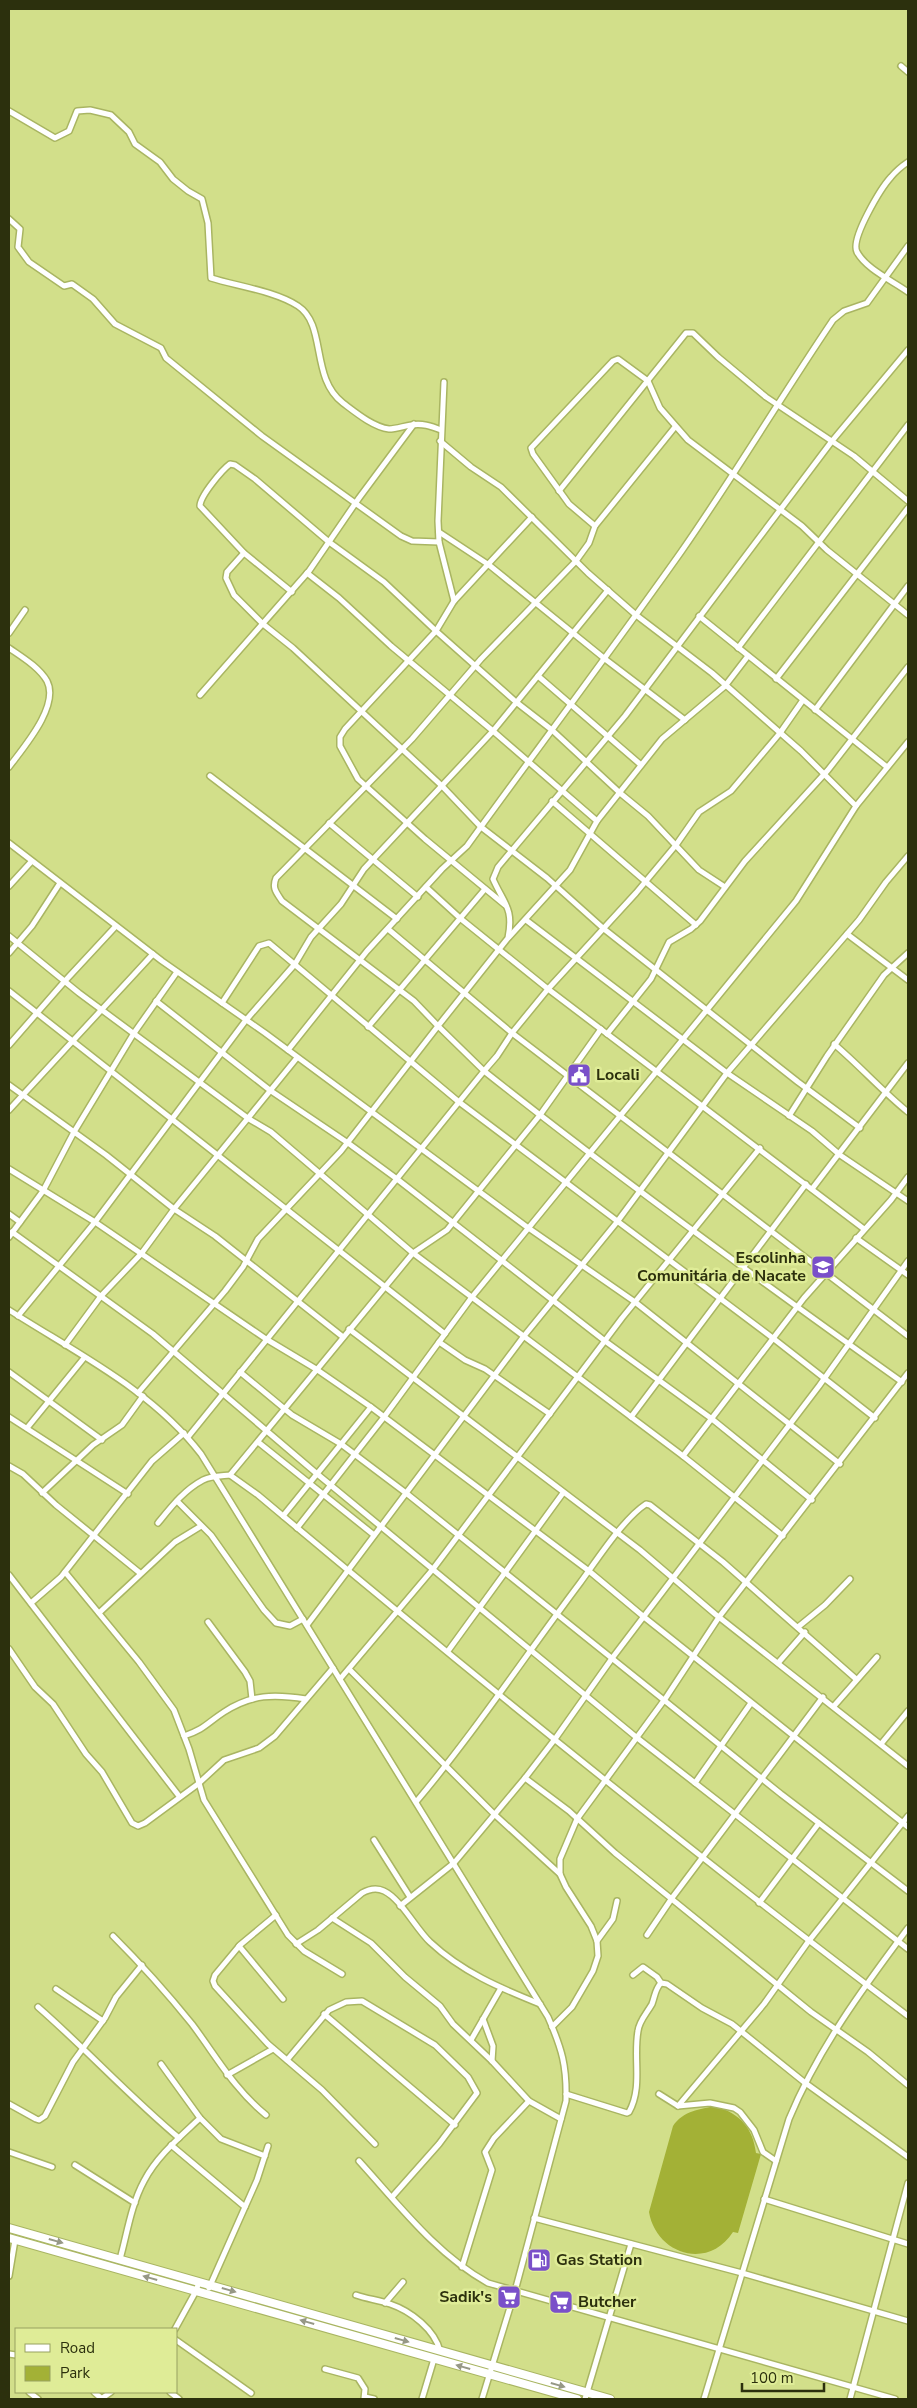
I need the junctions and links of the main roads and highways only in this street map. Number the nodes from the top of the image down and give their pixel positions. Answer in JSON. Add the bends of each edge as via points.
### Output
{"nodes":[{"id":1,"x":9,"y":2228,"type":"edge"},
{"id":2,"x":12,"y":2239,"type":"edge"},
{"id":3,"x":380,"y":2334,"type":"junction"},
{"id":4,"x":378,"y":2343,"type":"junction"},
{"id":5,"x":491,"y":2370,"type":"junction"},
{"id":6,"x":586,"y":2396,"type":"edge"},
{"id":7,"x":577,"y":2399,"type":"edge"},
{"id":8,"x":610,"y":2399,"type":"edge"}],
"edges":[{"from":1,"to":3,"type":"main road","one_way":true},
{"from":4,"to":2,"type":"main road","one_way":true},
{"from":3,"to":4,"type":"main road"},
{"from":3,"to":5,"type":"main road","one_way":true},
{"from":5,"to":4,"type":"main road","one_way":true,"via":[[434,2359]]},
{"from":5,"to":6,"type":"main road","one_way":true},
{"from":5,"to":7,"type":"main road"},
{"from":6,"to":8,"type":"main road"}]}
